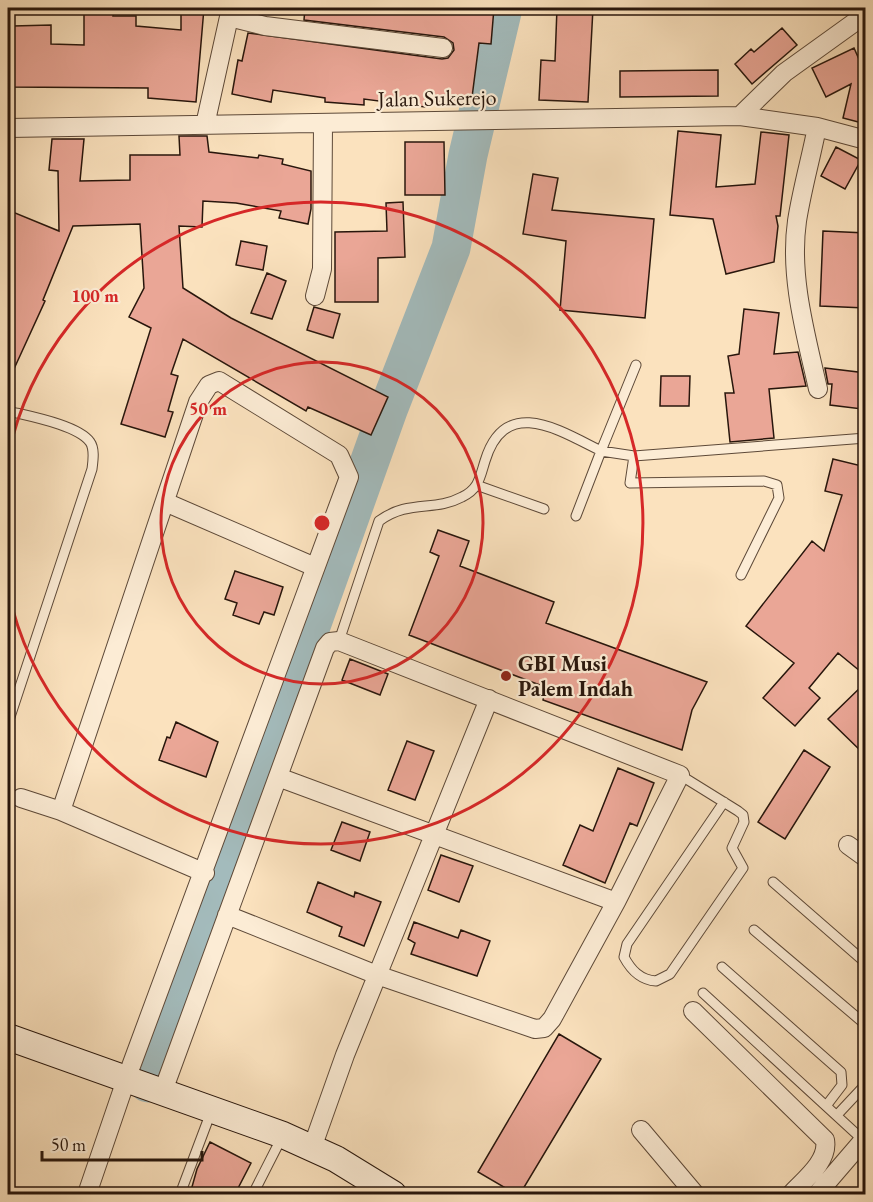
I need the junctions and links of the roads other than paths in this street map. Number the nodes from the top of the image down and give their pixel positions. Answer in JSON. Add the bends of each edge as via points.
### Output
{"nodes":[{"id":1,"x":230,"y":12,"type":"edge"},
{"id":2,"x":866,"y":14,"type":"edge"},
{"id":3,"x":443,"y":48,"type":"dead end"},
{"id":4,"x":740,"y":116,"type":"junction"},
{"id":5,"x":323,"y":124,"type":"junction"},
{"id":6,"x":205,"y":125,"type":"junction"},
{"id":7,"x":817,"y":127,"type":"junction"},
{"id":8,"x":8,"y":128,"type":"edge"},
{"id":9,"x":866,"y":140,"type":"edge"},
{"id":10,"x":315,"y":296,"type":"dead end"},
{"id":11,"x":636,"y":365,"type":"dead end"},
{"id":12,"x":819,"y":389,"type":"dead end"},
{"id":13,"x":8,"y":411,"type":"edge"},
{"id":14,"x":866,"y":438,"type":"edge"},
{"id":15,"x":601,"y":451,"type":"junction"},
{"id":16,"x":634,"y":456,"type":"junction"},
{"id":17,"x":479,"y":486,"type":"junction"},
{"id":18,"x":165,"y":502,"type":"junction"},
{"id":19,"x":544,"y":508,"type":"dead end"},
{"id":20,"x":576,"y":516,"type":"dead end"},
{"id":21,"x":315,"y":567,"type":"junction"},
{"id":22,"x":741,"y":575,"type":"dead end"},
{"id":23,"x":339,"y":641,"type":"junction"},
{"id":24,"x":489,"y":699,"type":"junction"},
{"id":25,"x":8,"y":723,"type":"edge"},
{"id":26,"x":680,"y":775,"type":"junction"},
{"id":27,"x":278,"y":777,"type":"junction"},
{"id":28,"x":21,"y":798,"type":"dead end"},
{"id":29,"x":724,"y":802,"type":"junction"},
{"id":30,"x":61,"y":811,"type":"junction"},
{"id":31,"x":432,"y":835,"type":"junction"},
{"id":32,"x":848,"y":845,"type":"dead end"},
{"id":33,"x":866,"y":858,"type":"edge"},
{"id":34,"x":204,"y":873,"type":"junction"},
{"id":35,"x":773,"y":882,"type":"dead end"},
{"id":36,"x":616,"y":903,"type":"junction"},
{"id":37,"x":228,"y":915,"type":"junction"},
{"id":38,"x":754,"y":930,"type":"dead end"},
{"id":39,"x":866,"y":963,"type":"edge"},
{"id":40,"x":722,"y":967,"type":"dead end"},
{"id":41,"x":377,"y":975,"type":"junction"},
{"id":42,"x":703,"y":993,"type":"dead end"},
{"id":43,"x":693,"y":1011,"type":"dead end"},
{"id":44,"x":866,"y":1025,"type":"edge"},
{"id":45,"x":8,"y":1037,"type":"edge"},
{"id":46,"x":127,"y":1077,"type":"junction"},
{"id":47,"x":866,"y":1084,"type":"edge"},
{"id":48,"x":163,"y":1091,"type":"junction"},
{"id":49,"x":826,"y":1106,"type":"junction"},
{"id":50,"x":213,"y":1109,"type":"junction"},
{"id":51,"x":837,"y":1115,"type":"junction"},
{"id":52,"x":641,"y":1130,"type":"dead end"},
{"id":53,"x":283,"y":1135,"type":"junction"},
{"id":54,"x":864,"y":1139,"type":"edge"},
{"id":55,"x":312,"y":1148,"type":"junction"},
{"id":56,"x":87,"y":1194,"type":"edge"},
{"id":57,"x":183,"y":1194,"type":"edge"},
{"id":58,"x":253,"y":1194,"type":"edge"},
{"id":59,"x":393,"y":1194,"type":"edge"},
{"id":60,"x":695,"y":1194,"type":"edge"},
{"id":61,"x":791,"y":1194,"type":"edge"},
{"id":62,"x":817,"y":1194,"type":"edge"}],
"edges":[{"from":1,"to":3,"type":"street","via":[[265,26]]},
{"from":1,"to":6,"type":"street"},
{"from":2,"to":4,"type":"street","via":[[784,73]]},
{"from":4,"to":5,"type":"street","name":"Jalan Sukerejo"},
{"from":4,"to":7,"type":"street","name":"Jalan Sukerejo"},
{"from":5,"to":6,"type":"street","name":"Jalan Sukerejo"},
{"from":5,"to":10,"type":"street","via":[[322,269]]},
{"from":6,"to":8,"type":"street","name":"Jalan Sukerejo"},
{"from":7,"to":9,"type":"street","name":"Jalan Sukerejo"},
{"from":7,"to":12,"type":"street","via":[[797,222],[796,245],[798,293]]},
{"from":11,"to":15,"type":"lane"},
{"from":13,"to":25,"type":"lane","via":[[77,431],[91,442],[93,454],[92,469]]},
{"from":14,"to":16,"type":"lane"},
{"from":15,"to":16,"type":"lane"},
{"from":15,"to":17,"type":"lane","via":[[583,440],[527,421],[507,425],[492,441]]},
{"from":15,"to":20,"type":"lane"},
{"from":16,"to":22,"type":"lane","via":[[630,483],[764,481],[777,485],[778,498]]},
{"from":17,"to":19,"type":"lane"},
{"from":17,"to":23,"type":"lane","via":[[462,498],[405,507],[379,521]]},
{"from":18,"to":21,"type":"street"},
{"from":18,"to":21,"type":"street","via":[[198,402],[209,385],[219,381],[339,455],[347,468],[346,488]]},
{"from":18,"to":30,"type":"street"},
{"from":21,"to":34,"type":"street"},
{"from":23,"to":24,"type":"street"},
{"from":23,"to":27,"type":"street","via":[[330,642],[325,648]]},
{"from":24,"to":26,"type":"street"},
{"from":24,"to":31,"type":"street"},
{"from":26,"to":29,"type":"lane"},
{"from":26,"to":36,"type":"street"},
{"from":27,"to":31,"type":"street"},
{"from":27,"to":37,"type":"street"},
{"from":28,"to":30,"type":"street"},
{"from":29,"to":29,"type":"lane","via":[[744,817],[732,848],[743,870],[670,974],[656,981],[641,977],[624,957],[627,944]]},
{"from":30,"to":34,"type":"street"},
{"from":31,"to":36,"type":"street"},
{"from":31,"to":41,"type":"street"},
{"from":32,"to":33,"type":"street"},
{"from":34,"to":46,"type":"street"},
{"from":35,"to":39,"type":"lane"},
{"from":36,"to":41,"type":"street","via":[[544,1028],[534,1029]]},
{"from":37,"to":41,"type":"street"},
{"from":37,"to":48,"type":"street"},
{"from":38,"to":44,"type":"lane"},
{"from":40,"to":49,"type":"lane","via":[[841,1072],[842,1085]]},
{"from":41,"to":55,"type":"street"},
{"from":42,"to":49,"type":"lane"},
{"from":43,"to":61,"type":"street","via":[[825,1140],[827,1149],[822,1160]]},
{"from":45,"to":46,"type":"main road"},
{"from":46,"to":48,"type":"main road"},
{"from":46,"to":56,"type":"street"},
{"from":47,"to":51,"type":"lane"},
{"from":48,"to":50,"type":"main road"},
{"from":49,"to":51,"type":"lane"},
{"from":50,"to":53,"type":"main road"},
{"from":50,"to":57,"type":"lane"},
{"from":51,"to":54,"type":"lane"},
{"from":52,"to":60,"type":"street"},
{"from":53,"to":55,"type":"main road"},
{"from":53,"to":58,"type":"lane"},
{"from":54,"to":62,"type":"street"},
{"from":55,"to":59,"type":"main road"}]}
